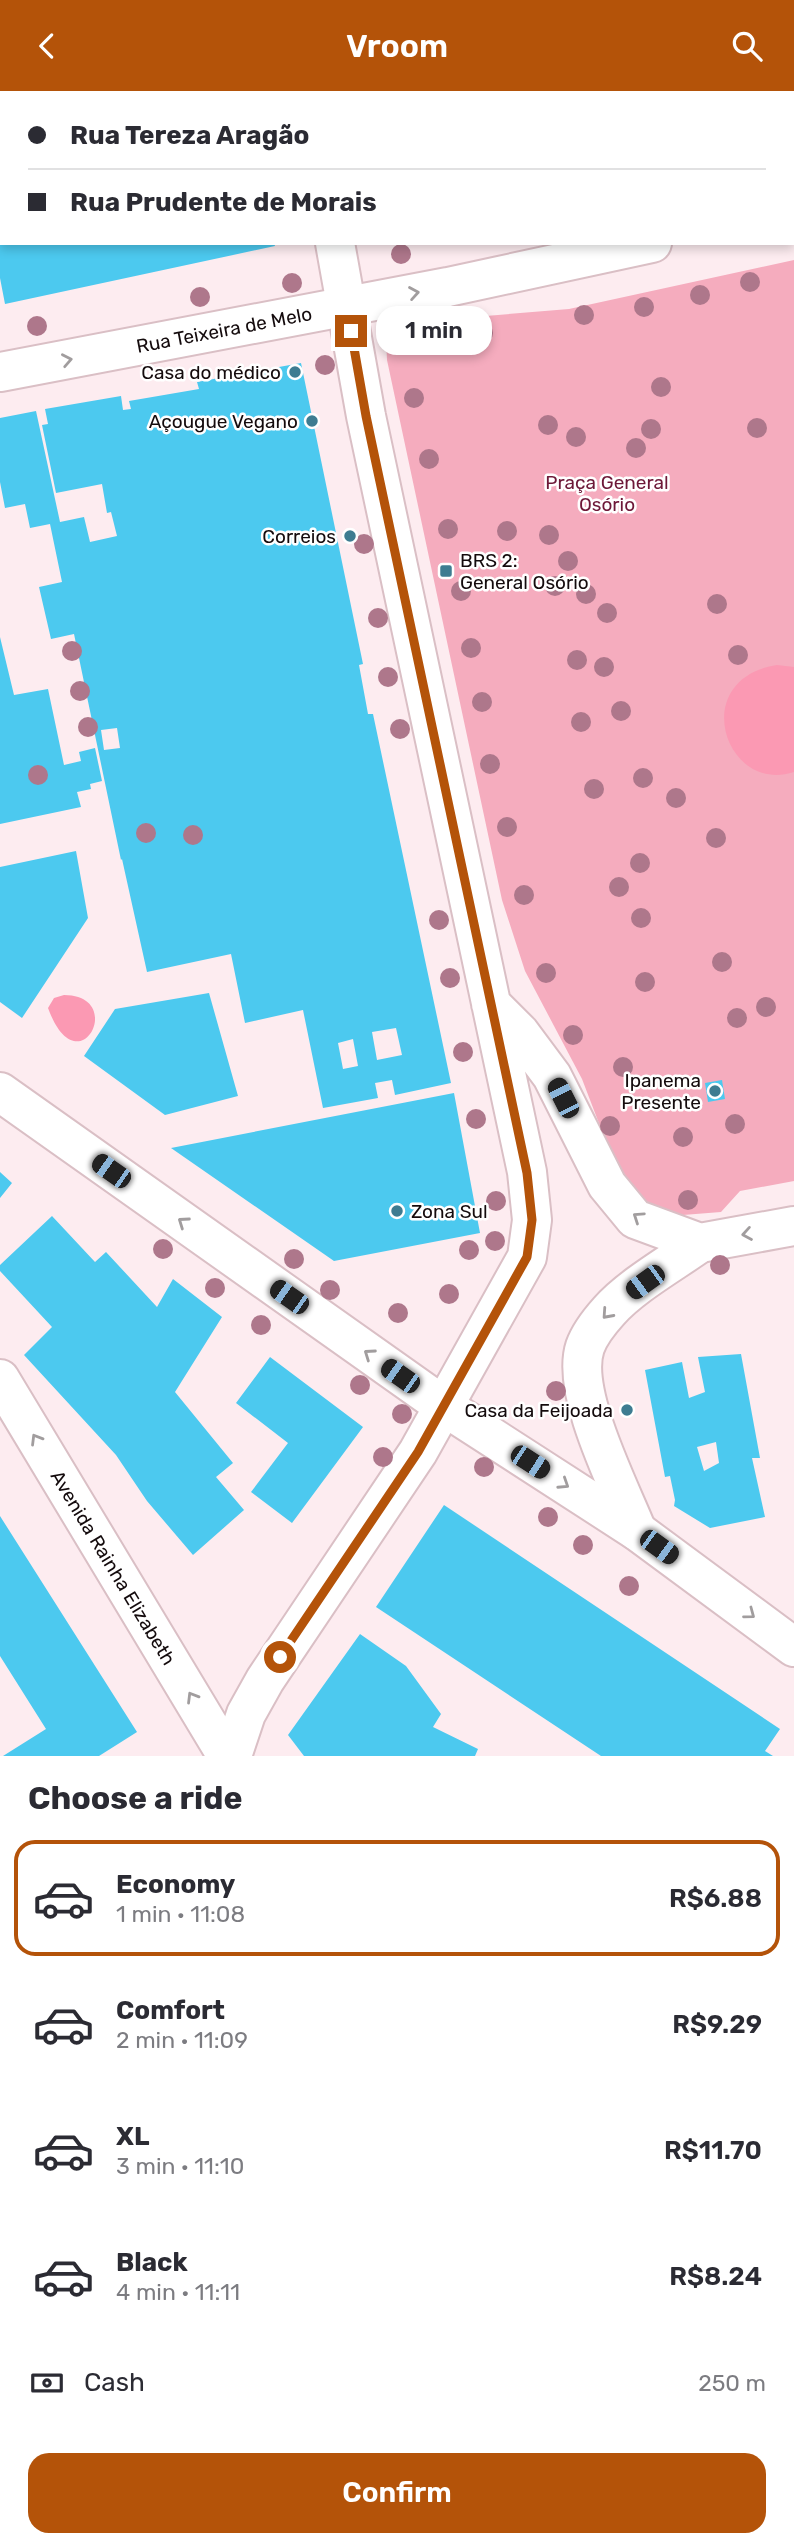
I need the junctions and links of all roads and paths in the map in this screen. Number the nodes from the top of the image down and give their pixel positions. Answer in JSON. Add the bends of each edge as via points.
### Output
{"nodes":[{"id":1,"x":335,"y":245,"type":"edge"},
{"id":2,"x":643,"y":245,"type":"edge"},
{"id":3,"x":347,"y":306,"type":"junction"},
{"id":4,"x":0,"y":372,"type":"edge"},
{"id":5,"x":490,"y":1003,"type":"junction"},
{"id":6,"x":0,"y":1092,"type":"edge"},
{"id":7,"x":794,"y":1226,"type":"edge"},
{"id":8,"x":700,"y":1243,"type":"junction"},
{"id":9,"x":0,"y":1379,"type":"edge"},
{"id":10,"x":445,"y":1407,"type":"junction"},
{"id":11,"x":637,"y":1531,"type":"junction"},
{"id":12,"x":794,"y":1647,"type":"edge"},
{"id":13,"x":227,"y":1756,"type":"edge"},
{"id":14,"x":232,"y":1756,"type":"edge"}],
"edges":[{"from":1,"to":3,"type":"main road"},
{"from":3,"to":2,"type":"main road","name":"Rua Teixeira de Melo","one_way":true},
{"from":4,"to":3,"type":"main road","name":"Rua Teixeira de Melo","one_way":true},
{"from":3,"to":5,"type":"main road"},
{"from":8,"to":5,"type":"main road","one_way":true,"via":[[635,1219],[607,1185],[552,1076]]},
{"from":5,"to":10,"type":"main road","via":[[527,1173],[532,1220],[527,1257]]},
{"from":10,"to":6,"type":"main road","one_way":true},
{"from":7,"to":8,"type":"main road","one_way":true},
{"from":8,"to":11,"type":"main road","one_way":true,"via":[[611,1309],[585,1347],[586,1404]]},
{"from":13,"to":9,"type":"main road","name":"Avenida Rainha Elizabeth","one_way":true},
{"from":10,"to":11,"type":"main road","one_way":true},
{"from":10,"to":14,"type":"main road","via":[[265,1679],[246,1714]]},
{"from":11,"to":12,"type":"main road","one_way":true}]}
